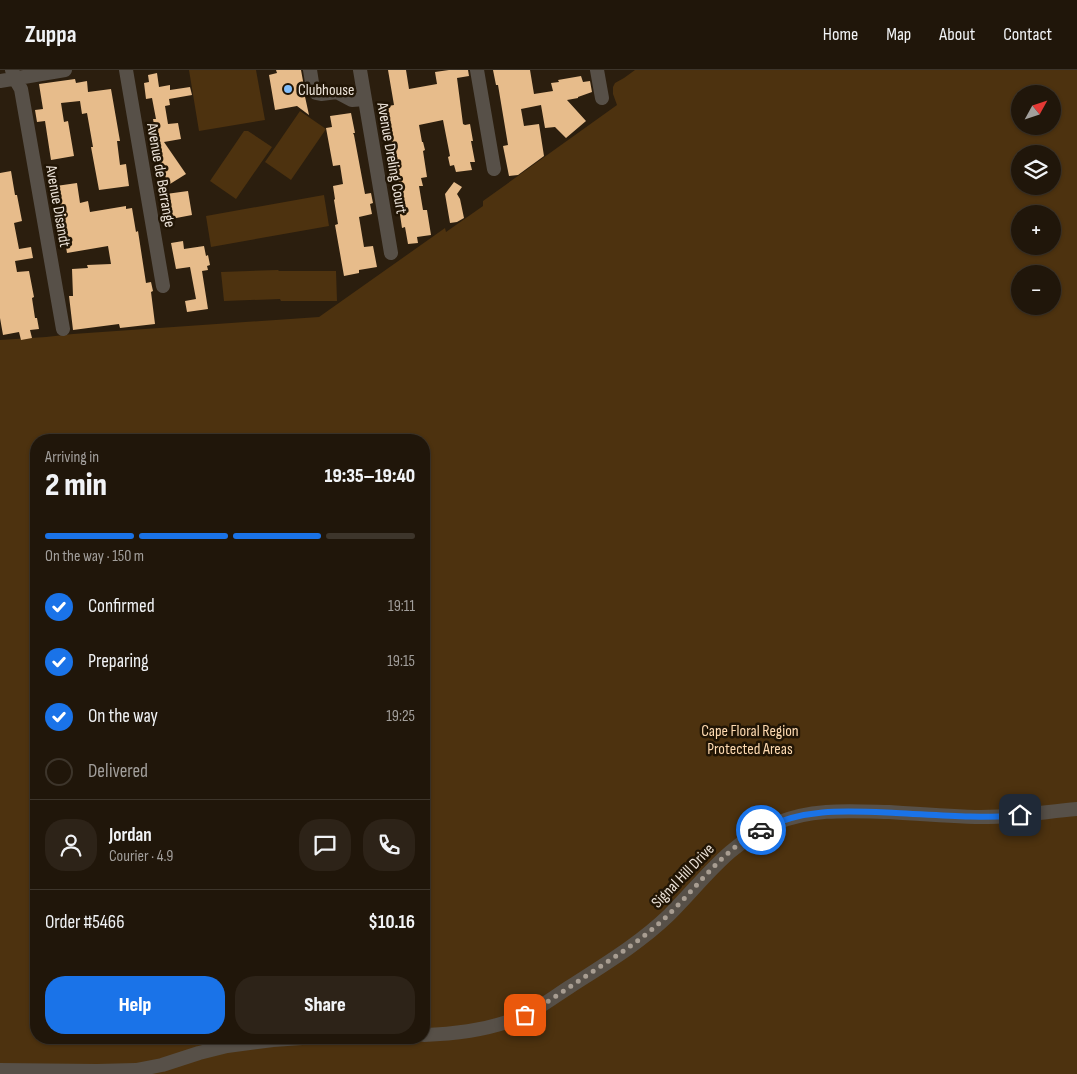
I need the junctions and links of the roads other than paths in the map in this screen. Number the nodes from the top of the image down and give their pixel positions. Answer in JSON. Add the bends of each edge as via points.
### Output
{"nodes":[{"id":1,"x":65,"y":70,"type":"edge"},
{"id":2,"x":126,"y":70,"type":"edge"},
{"id":3,"x":310,"y":70,"type":"edge"},
{"id":4,"x":360,"y":70,"type":"edge"},
{"id":5,"x":477,"y":70,"type":"edge"},
{"id":6,"x":597,"y":70,"type":"edge"},
{"id":7,"x":19,"y":77,"type":"edge"},
{"id":8,"x":0,"y":81,"type":"edge"},
{"id":9,"x":602,"y":98,"type":"dead end"},
{"id":10,"x":366,"y":99,"type":"junction"},
{"id":11,"x":494,"y":169,"type":"dead end"},
{"id":12,"x":392,"y":252,"type":"dead end"},
{"id":13,"x":163,"y":286,"type":"dead end"},
{"id":14,"x":63,"y":329,"type":"dead end"},
{"id":15,"x":1077,"y":809,"type":"edge"},
{"id":16,"x":430,"y":1035,"type":"edge"},
{"id":17,"x":242,"y":1044,"type":"edge"},
{"id":18,"x":0,"y":1070,"type":"edge"}],
"edges":[{"from":1,"to":7,"type":"street"},
{"from":2,"to":13,"type":"street","name":"Avenue de Berrange"},
{"from":3,"to":10,"type":"street","via":[[316,93],[338,92],[352,100]]},
{"from":4,"to":10,"type":"street","name":"Avenue Dreling Court"},
{"from":5,"to":11,"type":"street"},
{"from":6,"to":9,"type":"street"},
{"from":7,"to":8,"type":"street"},
{"from":7,"to":14,"type":"street","name":"Avenue Disandt"},
{"from":10,"to":12,"type":"street","name":"Avenue Dreling Court"},
{"from":15,"to":16,"type":"street","name":"Signal Hill Drive","via":[[988,817],[840,811],[807,814],[780,822],[737,845],[640,939],[534,1010],[516,1019],[488,1026]]},
{"from":17,"to":18,"type":"street","via":[[136,1070]]}]}
